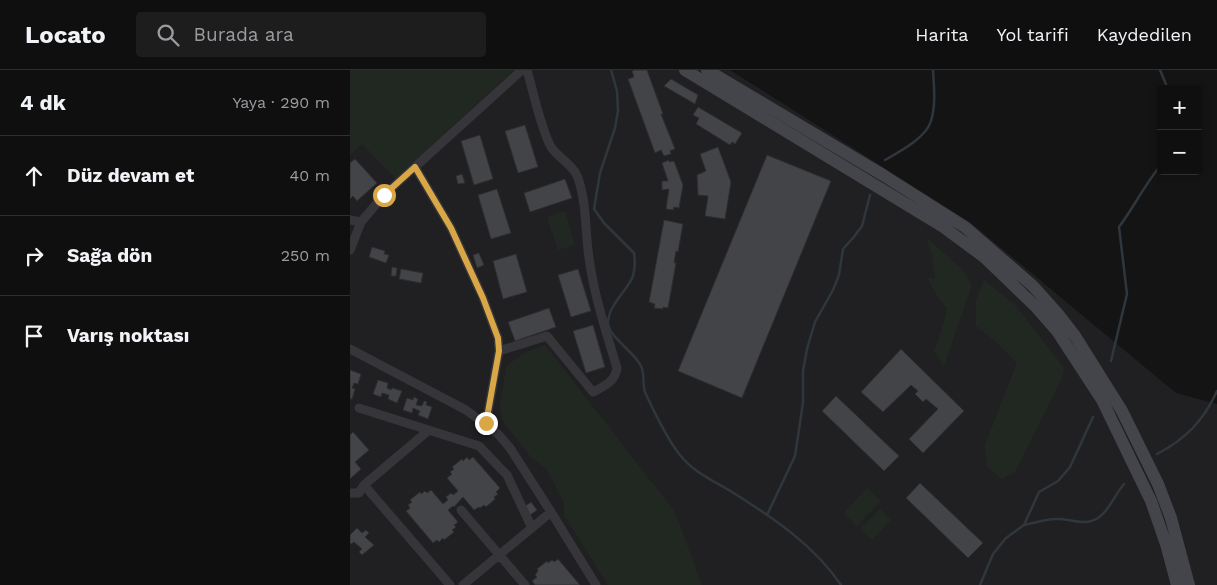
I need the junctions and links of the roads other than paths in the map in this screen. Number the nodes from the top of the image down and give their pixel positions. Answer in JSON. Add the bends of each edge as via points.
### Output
{"nodes":[{"id":1,"x":522,"y":70,"type":"edge"},
{"id":2,"x":528,"y":70,"type":"edge"},
{"id":3,"x":707,"y":70,"type":"edge"},
{"id":4,"x":690,"y":71,"type":"edge"},
{"id":5,"x":768,"y":113,"type":"junction"},
{"id":6,"x":415,"y":167,"type":"junction"},
{"id":7,"x":350,"y":220,"type":"edge"},
{"id":8,"x":361,"y":222,"type":"junction"},
{"id":9,"x":350,"y":250,"type":"edge"},
{"id":10,"x":350,"y":349,"type":"edge"},
{"id":11,"x":499,"y":351,"type":"junction"},
{"id":12,"x":359,"y":408,"type":"dead end"},
{"id":13,"x":486,"y":423,"type":"junction"},
{"id":14,"x":428,"y":430,"type":"junction"},
{"id":15,"x":364,"y":485,"type":"junction"},
{"id":16,"x":350,"y":494,"type":"edge"},
{"id":17,"x":462,"y":510,"type":"dead end"},
{"id":18,"x":551,"y":512,"type":"junction"},
{"id":19,"x":532,"y":528,"type":"junction"},
{"id":20,"x":500,"y":555,"type":"junction"},
{"id":21,"x":450,"y":585,"type":"edge"},
{"id":22,"x":464,"y":585,"type":"edge"},
{"id":23,"x":525,"y":585,"type":"edge"},
{"id":24,"x":596,"y":585,"type":"edge"},
{"id":25,"x":1177,"y":585,"type":"edge"},
{"id":26,"x":1189,"y":585,"type":"edge"}],
"edges":[{"from":1,"to":6,"type":"street"},
{"from":2,"to":11,"type":"street","via":[[552,148],[578,177],[593,283],[616,374],[612,381],[593,392],[547,336]]},
{"from":3,"to":5,"type":"street"},
{"from":4,"to":5,"type":"street"},
{"from":5,"to":25,"type":"street","via":[[984,257],[1057,331],[1102,400],[1151,500]]},
{"from":5,"to":26,"type":"street","via":[[875,170],[965,227],[1033,286],[1058,314],[1117,403],[1158,484]]},
{"from":6,"to":8,"type":"street","via":[[384,195]]},
{"from":6,"to":11,"type":"street","via":[[451,228],[483,298],[498,338]]},
{"from":7,"to":8,"type":"street"},
{"from":8,"to":9,"type":"street"},
{"from":10,"to":13,"type":"street"},
{"from":11,"to":13,"type":"street"},
{"from":12,"to":14,"type":"street"},
{"from":13,"to":18,"type":"street","via":[[510,448]]},
{"from":14,"to":15,"type":"street"},
{"from":14,"to":19,"type":"street","via":[[478,446],[507,475]]},
{"from":15,"to":16,"type":"street","via":[[358,494]]},
{"from":15,"to":21,"type":"street"},
{"from":17,"to":20,"type":"street"},
{"from":18,"to":19,"type":"street"},
{"from":18,"to":24,"type":"street"},
{"from":19,"to":20,"type":"street"},
{"from":20,"to":22,"type":"street"},
{"from":20,"to":23,"type":"street"}]}
